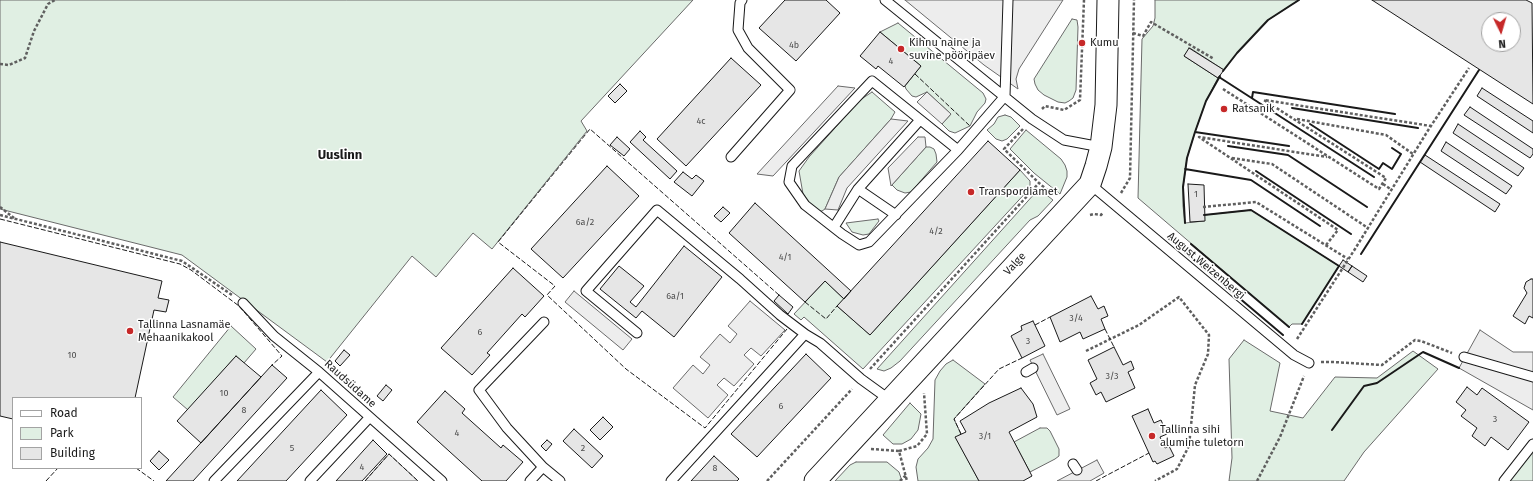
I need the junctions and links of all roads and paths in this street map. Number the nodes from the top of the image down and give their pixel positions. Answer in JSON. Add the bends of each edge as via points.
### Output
{"nodes":[{"id":1,"x":55,"y":0,"type":"edge"},
{"id":2,"x":742,"y":0,"type":"edge"},
{"id":3,"x":885,"y":0,"type":"edge"},
{"id":4,"x":1008,"y":0,"type":"edge"},
{"id":5,"x":1084,"y":0,"type":"edge"},
{"id":6,"x":1108,"y":0,"type":"edge"},
{"id":7,"x":1133,"y":33,"type":"dead end"},
{"id":8,"x":1214,"y":59,"type":"dead end"},
{"id":9,"x":0,"y":64,"type":"edge"},
{"id":10,"x":1469,"y":68,"type":"dead end"},
{"id":11,"x":1223,"y":89,"type":"dead end"},
{"id":12,"x":1005,"y":96,"type":"junction"},
{"id":13,"x":1032,"y":119,"type":"junction"},
{"id":14,"x":1294,"y":119,"type":"junction"},
{"id":15,"x":920,"y":120,"type":"junction"},
{"id":16,"x":1431,"y":126,"type":"junction"},
{"id":17,"x":1101,"y":147,"type":"junction"},
{"id":18,"x":958,"y":150,"type":"junction"},
{"id":19,"x":1413,"y":154,"type":"junction"},
{"id":20,"x":730,"y":156,"type":"dead end"},
{"id":21,"x":1328,"y":157,"type":"junction"},
{"id":22,"x":1231,"y":158,"type":"junction"},
{"id":23,"x":1090,"y":184,"type":"junction"},
{"id":24,"x":1382,"y":184,"type":"junction"},
{"id":25,"x":858,"y":189,"type":"junction"},
{"id":26,"x":1392,"y":190,"type":"junction"},
{"id":27,"x":0,"y":207,"type":"edge"},
{"id":28,"x":1203,"y":207,"type":"dead end"},
{"id":29,"x":0,"y":215,"type":"edge"},
{"id":30,"x":896,"y":215,"type":"junction"},
{"id":31,"x":16,"y":219,"type":"junction"},
{"id":32,"x":834,"y":227,"type":"junction"},
{"id":33,"x":1368,"y":228,"type":"junction"},
{"id":34,"x":1326,"y":245,"type":"junction"},
{"id":35,"x":1348,"y":260,"type":"junction"},
{"id":36,"x":243,"y":304,"type":"joint"},
{"id":37,"x":544,"y":322,"type":"dead end"},
{"id":38,"x":637,"y":333,"type":"dead end"},
{"id":39,"x":805,"y":334,"type":"junction"},
{"id":40,"x":1296,"y":340,"type":"dead end"},
{"id":41,"x":1086,"y":351,"type":"dead end"},
{"id":42,"x":1464,"y":357,"type":"joint"},
{"id":43,"x":1333,"y":362,"type":"dead end"},
{"id":44,"x":1309,"y":363,"type":"joint"},
{"id":45,"x":319,"y":372,"type":"junction"},
{"id":46,"x":915,"y":373,"type":"junction"},
{"id":47,"x":1533,"y":377,"type":"edge"},
{"id":48,"x":861,"y":379,"type":"junction"},
{"id":49,"x":890,"y":400,"type":"junction"},
{"id":50,"x":369,"y":418,"type":"junction"},
{"id":51,"x":849,"y":444,"type":"junction"},
{"id":52,"x":1533,"y":444,"type":"edge"},
{"id":53,"x":899,"y":451,"type":"junction"},
{"id":54,"x":543,"y":467,"type":"junction"},
{"id":55,"x":906,"y":475,"type":"junction"},
{"id":56,"x":214,"y":481,"type":"edge"},
{"id":57,"x":310,"y":481,"type":"edge"},
{"id":58,"x":442,"y":481,"type":"edge"},
{"id":59,"x":530,"y":481,"type":"edge"},
{"id":60,"x":560,"y":481,"type":"edge"},
{"id":61,"x":671,"y":481,"type":"edge"},
{"id":62,"x":767,"y":481,"type":"edge"},
{"id":63,"x":816,"y":481,"type":"edge"},
{"id":64,"x":900,"y":481,"type":"edge"},
{"id":65,"x":908,"y":481,"type":"edge"},
{"id":66,"x":1155,"y":481,"type":"edge"},
{"id":67,"x":1256,"y":481,"type":"edge"},
{"id":68,"x":1504,"y":481,"type":"edge"}],
"edges":[{"from":1,"to":9,"type":"path","via":[[48,4],[34,31],[25,58],[9,65]]},
{"from":2,"to":20,"type":"lane","via":[[738,30],[748,48],[790,90]]},
{"from":3,"to":12,"type":"lane"},
{"from":4,"to":12,"type":"lane"},
{"from":5,"to":13,"type":"path","via":[[1080,100],[1064,110],[1045,106]]},
{"from":6,"to":17,"type":"street","name":"Valge","via":[[1106,106]]},
{"from":7,"to":8,"type":"path","via":[[1144,36],[1151,22]]},
{"from":10,"to":16,"type":"path"},
{"from":11,"to":21,"type":"path"},
{"from":12,"to":13,"type":"lane"},
{"from":12,"to":18,"type":"lane"},
{"from":13,"to":17,"type":"lane","via":[[1064,140]]},
{"from":13,"to":48,"type":"path","via":[[1004,149],[1039,183]]},
{"from":14,"to":16,"type":"path","via":[[1264,100]]},
{"from":14,"to":19,"type":"path","via":[[1386,135]]},
{"from":14,"to":24,"type":"path","via":[[1386,178]]},
{"from":15,"to":18,"type":"lane"},
{"from":15,"to":25,"type":"lane"},
{"from":15,"to":32,"type":"lane","via":[[872,81],[792,166],[790,182],[797,194],[805,205]]},
{"from":16,"to":19,"type":"path"},
{"from":17,"to":23,"type":"street","name":"Valge"},
{"from":18,"to":30,"type":"lane"},
{"from":19,"to":26,"type":"path"},
{"from":21,"to":22,"type":"path","via":[[1199,137]]},
{"from":21,"to":24,"type":"path","via":[[1379,189]]},
{"from":22,"to":33,"type":"path","via":[[1272,164]]},
{"from":22,"to":34,"type":"path","via":[[1338,230]]},
{"from":23,"to":44,"type":"lane","name":"August Weizenbergi","via":[[1294,355]]},
{"from":23,"to":46,"type":"street","name":"Valge"},
{"from":24,"to":26,"type":"path"},
{"from":25,"to":30,"type":"lane"},
{"from":25,"to":32,"type":"lane"},
{"from":26,"to":33,"type":"path"},
{"from":27,"to":31,"type":"path"},
{"from":28,"to":34,"type":"path","via":[[1256,202]]},
{"from":29,"to":31,"type":"path"},
{"from":30,"to":32,"type":"lane","via":[[869,242],[859,245]]},
{"from":31,"to":36,"type":"path","via":[[182,261]]},
{"from":33,"to":35,"type":"path"},
{"from":34,"to":35,"type":"path"},
{"from":35,"to":40,"type":"path"},
{"from":36,"to":45,"type":"lane","name":"Raudsüdame","via":[[274,336]]},
{"from":37,"to":54,"type":"lane","via":[[479,390],[506,428]]},
{"from":38,"to":39,"type":"lane","via":[[586,291],[657,210]]},
{"from":39,"to":48,"type":"lane","via":[[820,343]]},
{"from":39,"to":61,"type":"lane"},
{"from":41,"to":66,"type":"path","via":[[1139,325],[1179,297],[1209,336],[1208,354],[1195,385],[1189,446],[1177,469]]},
{"from":42,"to":43,"type":"path","via":[[1415,340],[1382,365]]},
{"from":42,"to":47,"type":"lane"},
{"from":44,"to":67,"type":"path","via":[[1280,437]]},
{"from":45,"to":50,"type":"lane","name":"Raudsüdame"},
{"from":45,"to":56,"type":"lane"},
{"from":46,"to":49,"type":"street","name":"Valge"},
{"from":46,"to":53,"type":"path","via":[[924,389],[927,434],[917,446]]},
{"from":48,"to":49,"type":"lane"},
{"from":48,"to":62,"type":"path"},
{"from":49,"to":51,"type":"street","name":"Valge"},
{"from":50,"to":57,"type":"lane"},
{"from":50,"to":58,"type":"lane","name":"Raudsüdame"},
{"from":51,"to":53,"type":"path","via":[[876,450]]},
{"from":51,"to":63,"type":"street","name":"Valge"},
{"from":52,"to":68,"type":"lane"},
{"from":53,"to":55,"type":"path"},
{"from":54,"to":59,"type":"lane"},
{"from":54,"to":60,"type":"lane"},
{"from":55,"to":64,"type":"path"},
{"from":55,"to":65,"type":"path"}]}
